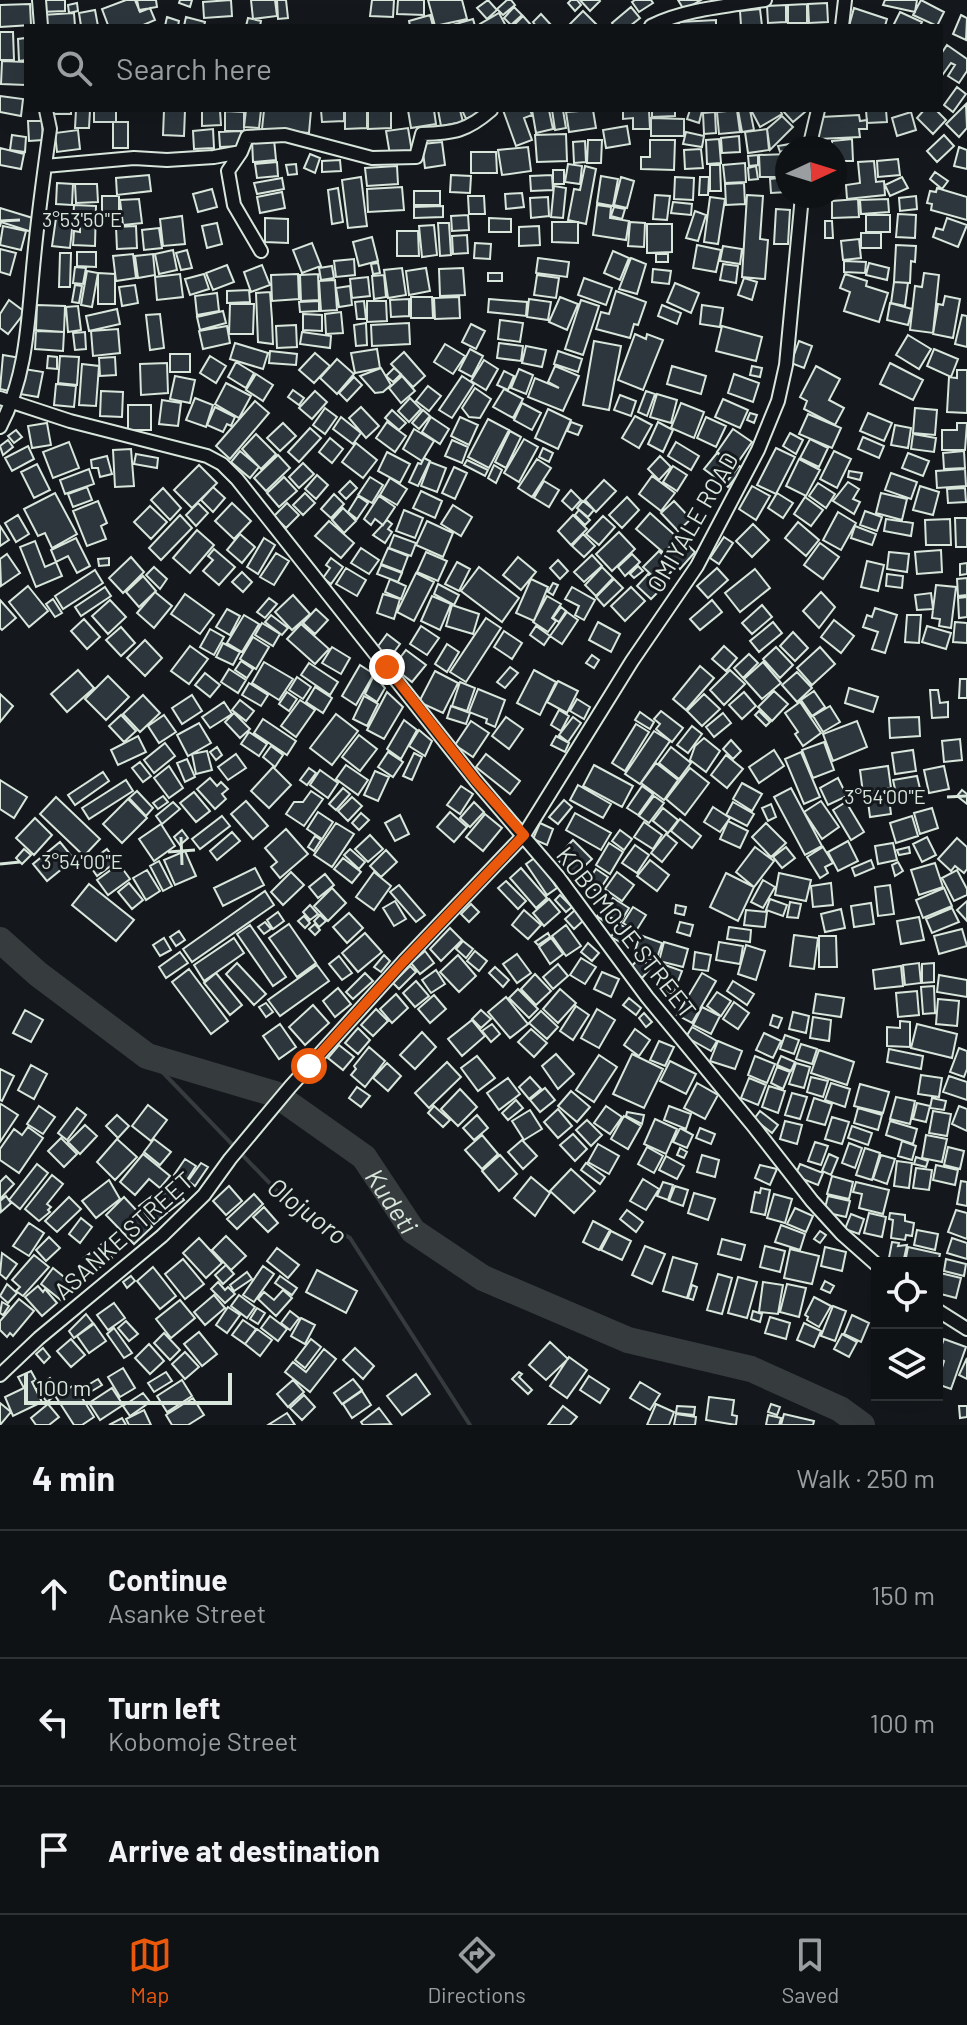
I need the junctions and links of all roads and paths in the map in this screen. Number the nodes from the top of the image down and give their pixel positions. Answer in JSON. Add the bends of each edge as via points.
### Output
{"nodes":[{"id":1,"x":39,"y":0,"type":"edge"},
{"id":2,"x":765,"y":0,"type":"edge"},
{"id":3,"x":845,"y":0,"type":"edge"},
{"id":4,"x":41,"y":24,"type":"edge"},
{"id":5,"x":655,"y":24,"type":"edge"},
{"id":6,"x":842,"y":24,"type":"edge"},
{"id":7,"x":46,"y":112,"type":"edge"},
{"id":8,"x":489,"y":112,"type":"edge"},
{"id":9,"x":818,"y":112,"type":"edge"},
{"id":10,"x":812,"y":136,"type":"edge"},
{"id":11,"x":241,"y":152,"type":"junction"},
{"id":12,"x":45,"y":166,"type":"junction"},
{"id":13,"x":801,"y":208,"type":"edge"},
{"id":14,"x":261,"y":251,"type":"dead end"},
{"id":15,"x":0,"y":398,"type":"edge"},
{"id":16,"x":13,"y":403,"type":"junction"},
{"id":17,"x":0,"y":427,"type":"edge"},
{"id":18,"x":524,"y":835,"type":"junction"},
{"id":19,"x":871,"y":1260,"type":"edge"},
{"id":20,"x":943,"y":1314,"type":"edge"},
{"id":21,"x":967,"y":1329,"type":"edge"},
{"id":22,"x":0,"y":1375,"type":"edge"}],
"edges":[{"from":1,"to":4,"type":"street"},
{"from":2,"to":5,"type":"street"},
{"from":3,"to":6,"type":"street"},
{"from":7,"to":12,"type":"street","via":[[50,129]]},
{"from":8,"to":11,"type":"street","via":[[473,126],[422,134],[416,157],[372,158],[285,135],[247,137]]},
{"from":9,"to":10,"type":"street"},
{"from":11,"to":12,"type":"street"},
{"from":11,"to":14,"type":"street","via":[[228,171],[234,205]]},
{"from":12,"to":16,"type":"street","via":[[26,352]]},
{"from":13,"to":18,"type":"street","name":"OMIYALE ROAD","via":[[786,365],[758,450],[697,566]]},
{"from":15,"to":16,"type":"street","name":"KOBOMOJE STREET"},
{"from":16,"to":17,"type":"street"},
{"from":16,"to":18,"type":"street","name":"KOBOMOJE STREET","via":[[222,464]]},
{"from":18,"to":19,"type":"street","name":"KOBOMOJE STREET","via":[[812,1201]]},
{"from":18,"to":22,"type":"street","name":"ASANKE STREET","via":[[290,1087],[204,1195]]},
{"from":20,"to":21,"type":"street"}]}
